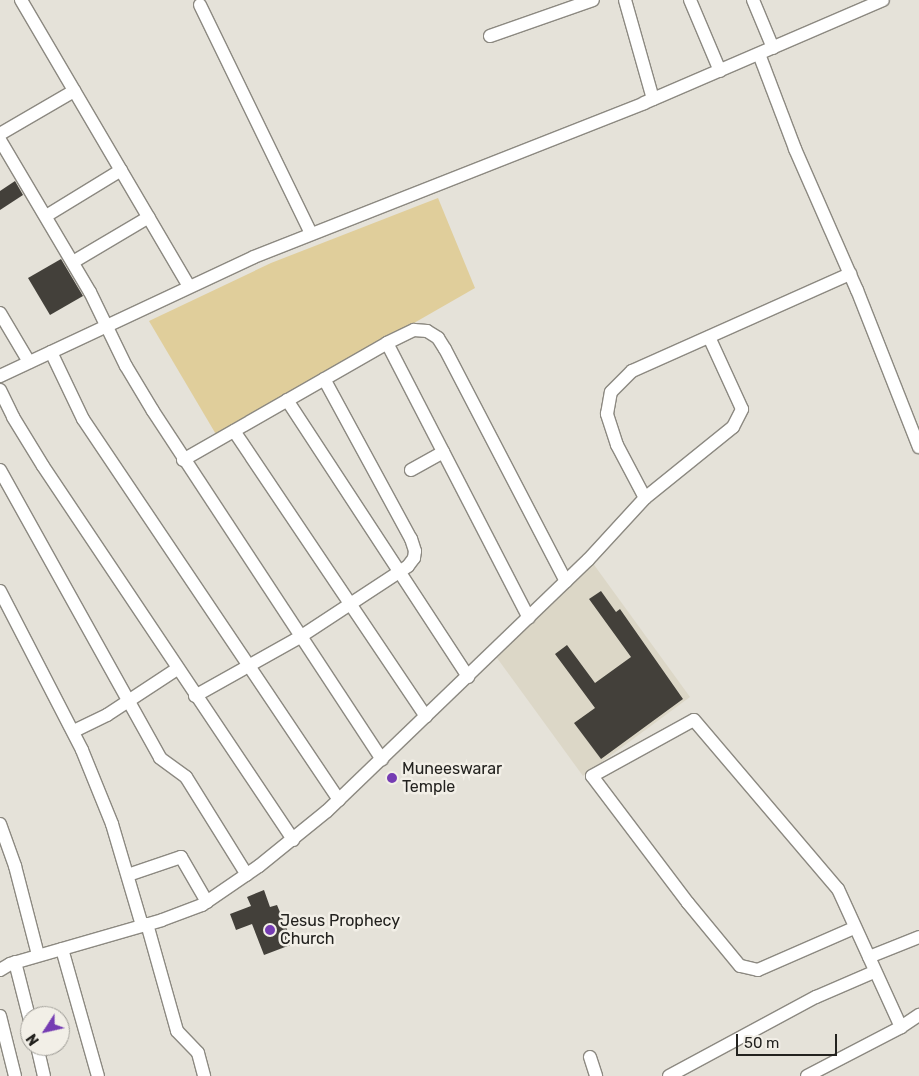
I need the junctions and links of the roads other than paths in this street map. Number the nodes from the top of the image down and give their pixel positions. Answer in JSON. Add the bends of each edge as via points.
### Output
{"nodes":[{"id":1,"x":20,"y":0,"type":"edge"},
{"id":2,"x":593,"y":0,"type":"edge"},
{"id":3,"x":624,"y":0,"type":"edge"},
{"id":4,"x":690,"y":0,"type":"edge"},
{"id":5,"x":753,"y":0,"type":"edge"},
{"id":6,"x":883,"y":0,"type":"edge"},
{"id":7,"x":200,"y":5,"type":"dead end"},
{"id":8,"x":560,"y":5,"type":"edge"},
{"id":9,"x":490,"y":36,"type":"dead end"},
{"id":10,"x":773,"y":48,"type":"junction"},
{"id":11,"x":759,"y":54,"type":"junction"},
{"id":12,"x":720,"y":71,"type":"junction"},
{"id":13,"x":74,"y":91,"type":"junction"},
{"id":14,"x":653,"y":99,"type":"junction"},
{"id":15,"x":0,"y":134,"type":"edge"},
{"id":16,"x":0,"y":140,"type":"edge"},
{"id":17,"x":121,"y":170,"type":"junction"},
{"id":18,"x":46,"y":216,"type":"junction"},
{"id":19,"x":149,"y":217,"type":"junction"},
{"id":20,"x":311,"y":234,"type":"junction"},
{"id":21,"x":73,"y":262,"type":"junction"},
{"id":22,"x":850,"y":274,"type":"junction"},
{"id":23,"x":190,"y":286,"type":"junction"},
{"id":24,"x":0,"y":312,"type":"edge"},
{"id":25,"x":107,"y":327,"type":"junction"},
{"id":26,"x":709,"y":336,"type":"junction"},
{"id":27,"x":387,"y":343,"type":"junction"},
{"id":28,"x":51,"y":352,"type":"junction"},
{"id":29,"x":29,"y":362,"type":"junction"},
{"id":30,"x":0,"y":376,"type":"edge"},
{"id":31,"x":324,"y":379,"type":"junction"},
{"id":32,"x":0,"y":390,"type":"edge"},
{"id":33,"x":287,"y":400,"type":"junction"},
{"id":34,"x":234,"y":431,"type":"junction"},
{"id":35,"x":919,"y":447,"type":"edge"},
{"id":36,"x":443,"y":452,"type":"junction"},
{"id":37,"x":184,"y":460,"type":"junction"},
{"id":38,"x":0,"y":470,"type":"edge"},
{"id":39,"x":411,"y":470,"type":"dead end"},
{"id":40,"x":644,"y":498,"type":"junction"},
{"id":41,"x":399,"y":572,"type":"junction"},
{"id":42,"x":566,"y":581,"type":"junction"},
{"id":43,"x":0,"y":591,"type":"edge"},
{"id":44,"x":350,"y":604,"type":"junction"},
{"id":45,"x":529,"y":618,"type":"junction"},
{"id":46,"x":300,"y":636,"type":"junction"},
{"id":47,"x":249,"y":666,"type":"junction"},
{"id":48,"x":177,"y":669,"type":"junction"},
{"id":49,"x":468,"y":677,"type":"junction"},
{"id":50,"x":195,"y":696,"type":"junction"},
{"id":51,"x":129,"y":702,"type":"junction"},
{"id":52,"x":426,"y":717,"type":"junction"},
{"id":53,"x":74,"y":731,"type":"junction"},
{"id":54,"x":382,"y":759,"type":"junction"},
{"id":55,"x":339,"y":800,"type":"junction"},
{"id":56,"x":0,"y":824,"type":"edge"},
{"id":57,"x":293,"y":840,"type":"junction"},
{"id":58,"x":128,"y":875,"type":"junction"},
{"id":59,"x":247,"y":875,"type":"junction"},
{"id":60,"x":207,"y":902,"type":"junction"},
{"id":61,"x":145,"y":924,"type":"junction"},
{"id":62,"x":854,"y":928,"type":"junction"},
{"id":63,"x":919,"y":937,"type":"edge"},
{"id":64,"x":62,"y":949,"type":"junction"},
{"id":65,"x":38,"y":955,"type":"junction"},
{"id":66,"x":869,"y":957,"type":"junction"},
{"id":67,"x":15,"y":962,"type":"junction"},
{"id":68,"x":0,"y":970,"type":"edge"},
{"id":69,"x":874,"y":972,"type":"junction"},
{"id":70,"x":26,"y":1006,"type":"edge"},
{"id":71,"x":919,"y":1015,"type":"edge"},
{"id":72,"x":0,"y":1016,"type":"edge"},
{"id":73,"x":901,"y":1027,"type":"junction"},
{"id":74,"x":39,"y":1056,"type":"edge"},
{"id":75,"x":590,"y":1057,"type":"dead end"},
{"id":76,"x":15,"y":1076,"type":"edge"},
{"id":77,"x":44,"y":1076,"type":"edge"},
{"id":78,"x":98,"y":1076,"type":"edge"},
{"id":79,"x":204,"y":1076,"type":"edge"},
{"id":80,"x":596,"y":1076,"type":"edge"},
{"id":81,"x":670,"y":1076,"type":"edge"},
{"id":82,"x":807,"y":1076,"type":"edge"}],
"edges":[{"from":1,"to":13,"type":"street"},
{"from":2,"to":8,"type":"street"},
{"from":3,"to":14,"type":"street"},
{"from":4,"to":12,"type":"street"},
{"from":5,"to":10,"type":"street"},
{"from":6,"to":10,"type":"street"},
{"from":7,"to":20,"type":"street"},
{"from":8,"to":9,"type":"street"},
{"from":10,"to":11,"type":"street"},
{"from":11,"to":12,"type":"street"},
{"from":11,"to":22,"type":"street","via":[[795,149]]},
{"from":12,"to":14,"type":"street"},
{"from":13,"to":15,"type":"street"},
{"from":13,"to":17,"type":"street"},
{"from":14,"to":20,"type":"street"},
{"from":16,"to":18,"type":"street"},
{"from":17,"to":18,"type":"street"},
{"from":17,"to":19,"type":"street"},
{"from":18,"to":21,"type":"street"},
{"from":19,"to":21,"type":"street"},
{"from":19,"to":23,"type":"street"},
{"from":20,"to":23,"type":"street"},
{"from":21,"to":25,"type":"street"},
{"from":22,"to":26,"type":"street"},
{"from":22,"to":35,"type":"street"},
{"from":23,"to":25,"type":"street"},
{"from":24,"to":29,"type":"street"},
{"from":25,"to":28,"type":"street"},
{"from":25,"to":37,"type":"street","via":[[130,372]]},
{"from":26,"to":40,"type":"street","via":[[742,409],[733,427]]},
{"from":26,"to":40,"type":"street","via":[[632,371],[611,392],[607,414],[617,445]]},
{"from":27,"to":31,"type":"street"},
{"from":27,"to":36,"type":"street"},
{"from":27,"to":42,"type":"street","via":[[408,332],[420,330],[433,334],[442,343]]},
{"from":28,"to":29,"type":"street"},
{"from":28,"to":47,"type":"street","via":[[83,418]]},
{"from":29,"to":30,"type":"street"},
{"from":31,"to":33,"type":"street"},
{"from":31,"to":41,"type":"street","via":[[414,546],[414,558]]},
{"from":32,"to":48,"type":"street","via":[[27,441]]},
{"from":33,"to":34,"type":"street"},
{"from":33,"to":41,"type":"street"},
{"from":34,"to":37,"type":"street"},
{"from":34,"to":44,"type":"street"},
{"from":36,"to":39,"type":"street"},
{"from":36,"to":45,"type":"street"},
{"from":37,"to":46,"type":"street"},
{"from":38,"to":51,"type":"street"},
{"from":40,"to":42,"type":"street"},
{"from":41,"to":44,"type":"street"},
{"from":41,"to":49,"type":"street"},
{"from":42,"to":45,"type":"street"},
{"from":43,"to":53,"type":"street"},
{"from":44,"to":46,"type":"street"},
{"from":44,"to":52,"type":"street"},
{"from":45,"to":49,"type":"street"},
{"from":46,"to":47,"type":"street"},
{"from":46,"to":54,"type":"street"},
{"from":47,"to":50,"type":"street"},
{"from":47,"to":55,"type":"street"},
{"from":48,"to":50,"type":"street"},
{"from":48,"to":51,"type":"street"},
{"from":49,"to":52,"type":"street"},
{"from":50,"to":57,"type":"street"},
{"from":51,"to":53,"type":"street"},
{"from":51,"to":59,"type":"street","via":[[160,758],[186,777]]},
{"from":52,"to":54,"type":"street"},
{"from":53,"to":58,"type":"street","via":[[103,801]]},
{"from":54,"to":55,"type":"street"},
{"from":55,"to":57,"type":"street"},
{"from":56,"to":65,"type":"street","via":[[15,866]]},
{"from":57,"to":59,"type":"street"},
{"from":58,"to":60,"type":"street","via":[[181,858]]},
{"from":58,"to":61,"type":"street"},
{"from":59,"to":60,"type":"street"},
{"from":60,"to":61,"type":"street"},
{"from":61,"to":64,"type":"street"},
{"from":61,"to":79,"type":"street","via":[[177,1031],[195,1048]]},
{"from":62,"to":62,"type":"street","via":[[838,889],[694,720],[592,776],[740,966],[758,970]]},
{"from":62,"to":66,"type":"street"},
{"from":63,"to":66,"type":"street"},
{"from":64,"to":65,"type":"street"},
{"from":64,"to":78,"type":"street"},
{"from":65,"to":67,"type":"street"},
{"from":66,"to":69,"type":"street"},
{"from":67,"to":68,"type":"street"},
{"from":67,"to":70,"type":"street"},
{"from":69,"to":73,"type":"street"},
{"from":69,"to":81,"type":"street","via":[[816,997]]},
{"from":71,"to":73,"type":"street"},
{"from":72,"to":76,"type":"street"},
{"from":73,"to":82,"type":"street"},
{"from":74,"to":77,"type":"street"},
{"from":75,"to":80,"type":"street"}]}
